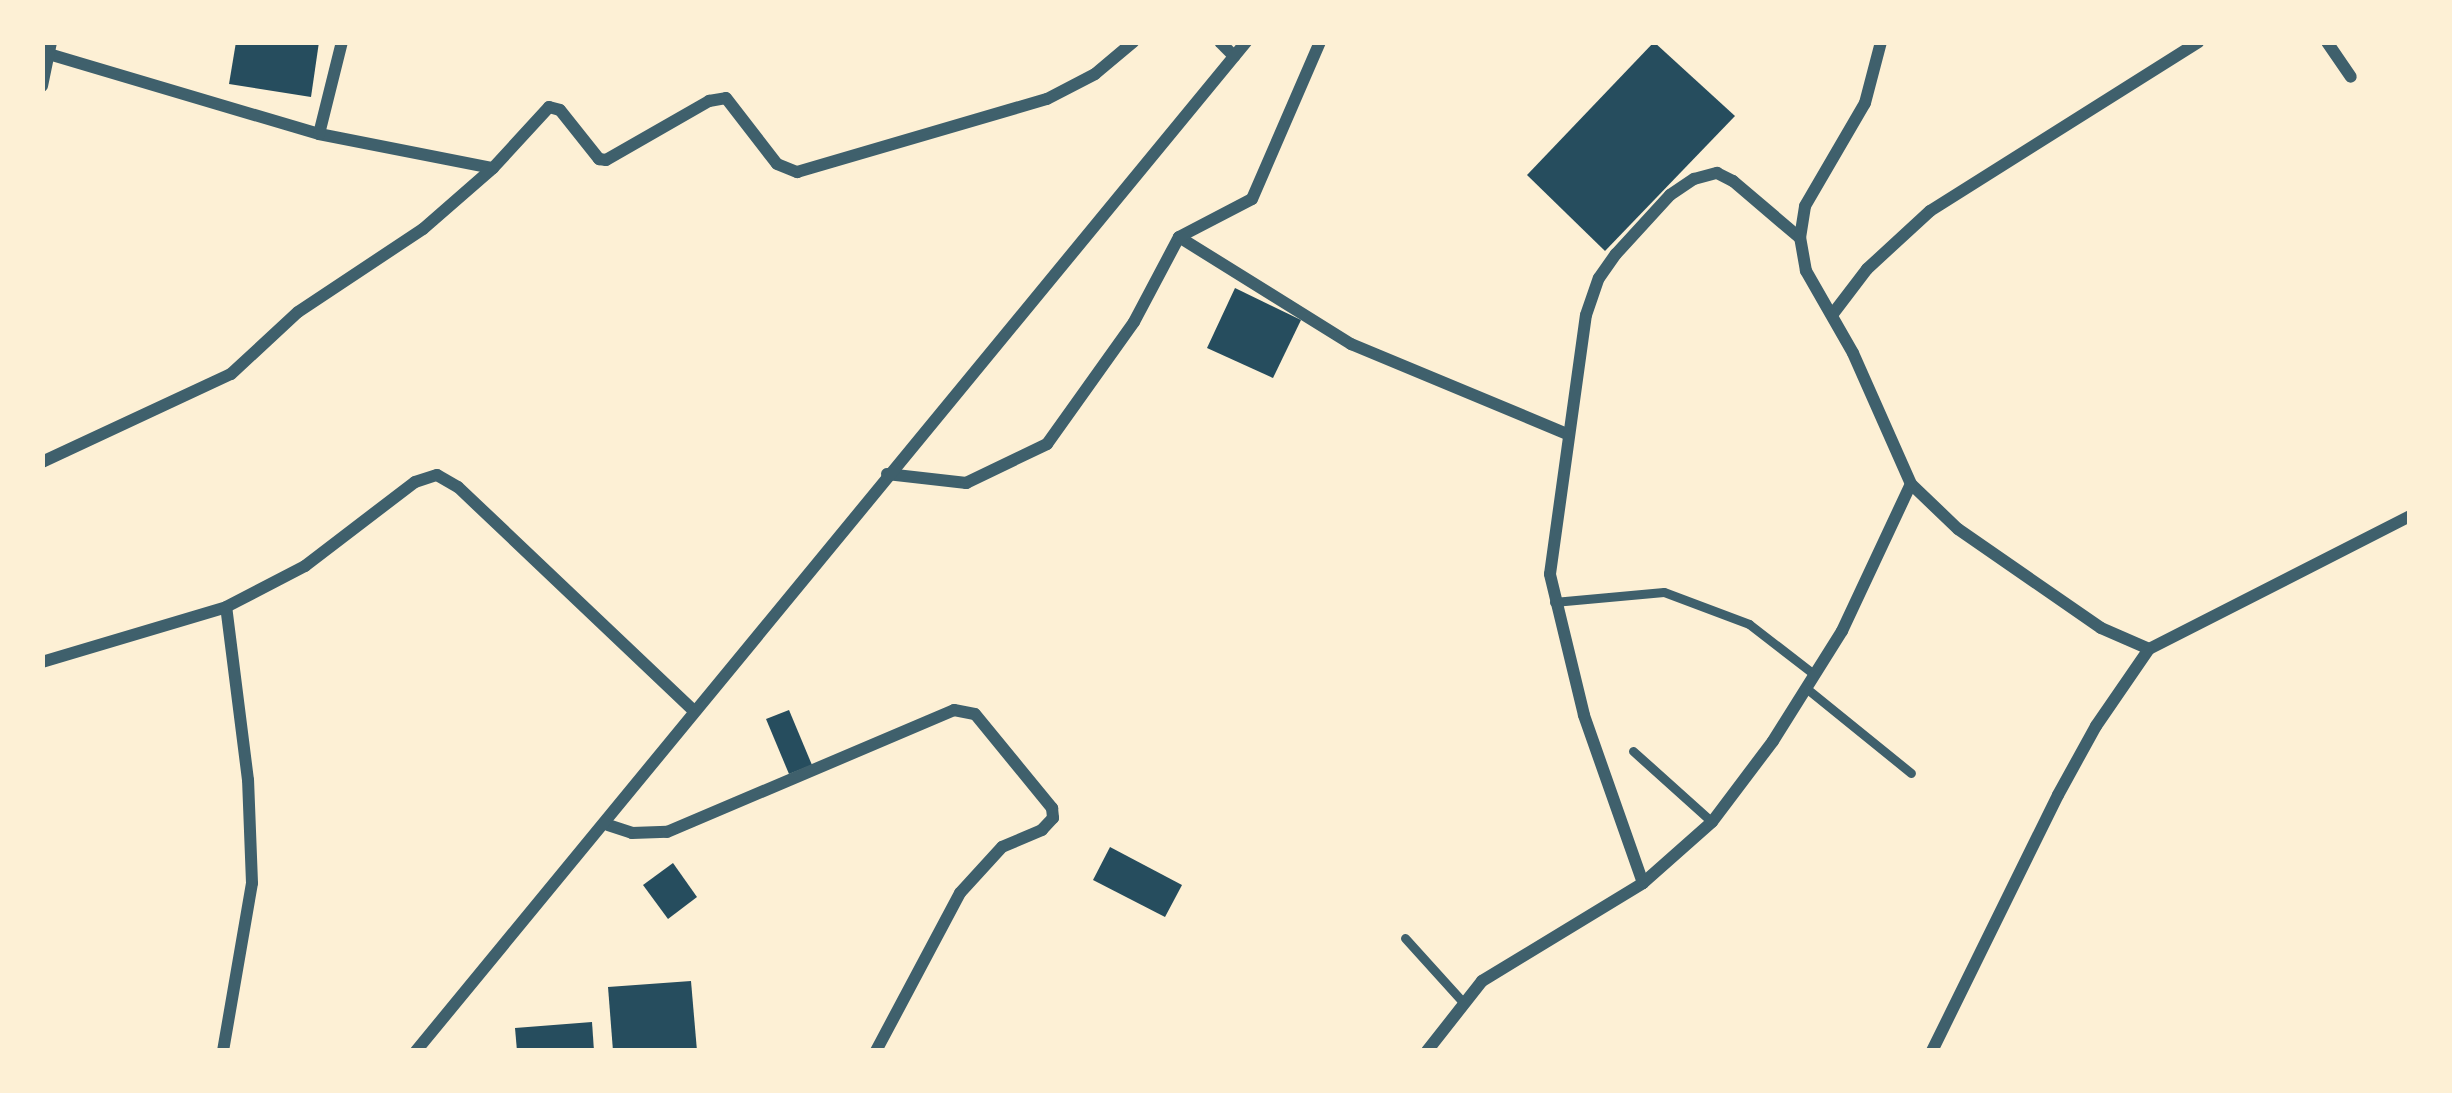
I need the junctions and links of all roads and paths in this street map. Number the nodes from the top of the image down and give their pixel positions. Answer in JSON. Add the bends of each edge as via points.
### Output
{"nodes":[{"id":1,"x":342,"y":42,"type":"edge"},
{"id":2,"x":1133,"y":42,"type":"edge"},
{"id":3,"x":1220,"y":42,"type":"edge"},
{"id":4,"x":1246,"y":42,"type":"edge"},
{"id":5,"x":1320,"y":42,"type":"edge"},
{"id":6,"x":1881,"y":42,"type":"edge"},
{"id":7,"x":2198,"y":42,"type":"edge"},
{"id":8,"x":2327,"y":42,"type":"edge"},
{"id":9,"x":48,"y":49,"type":"edge"},
{"id":10,"x":1234,"y":56,"type":"junction"},
{"id":11,"x":2351,"y":77,"type":"dead end"},
{"id":12,"x":42,"y":86,"type":"edge"},
{"id":13,"x":319,"y":134,"type":"junction"},
{"id":14,"x":493,"y":168,"type":"junction"},
{"id":15,"x":1179,"y":237,"type":"junction"},
{"id":16,"x":1800,"y":238,"type":"junction"},
{"id":17,"x":1832,"y":315,"type":"junction"},
{"id":18,"x":1567,"y":434,"type":"junction"},
{"id":19,"x":42,"y":463,"type":"edge"},
{"id":20,"x":887,"y":474,"type":"junction"},
{"id":21,"x":1911,"y":484,"type":"junction"},
{"id":22,"x":2410,"y":516,"type":"edge"},
{"id":23,"x":1555,"y":602,"type":"junction"},
{"id":24,"x":226,"y":607,"type":"junction"},
{"id":25,"x":2150,"y":649,"type":"junction"},
{"id":26,"x":42,"y":662,"type":"edge"},
{"id":27,"x":1815,"y":674,"type":"junction"},
{"id":28,"x":1806,"y":688,"type":"junction"},
{"id":29,"x":692,"y":709,"type":"junction"},
{"id":30,"x":1633,"y":751,"type":"dead end"},
{"id":31,"x":1911,"y":773,"type":"dead end"},
{"id":32,"x":1712,"y":822,"type":"junction"},
{"id":33,"x":608,"y":825,"type":"junction"},
{"id":34,"x":1643,"y":883,"type":"junction"},
{"id":35,"x":1405,"y":938,"type":"dead end"},
{"id":36,"x":1462,"y":1000,"type":"junction"},
{"id":37,"x":223,"y":1051,"type":"edge"},
{"id":38,"x":416,"y":1051,"type":"edge"},
{"id":39,"x":876,"y":1051,"type":"edge"},
{"id":40,"x":1426,"y":1051,"type":"edge"},
{"id":41,"x":1932,"y":1051,"type":"edge"}],
"edges":[{"from":1,"to":13,"type":"street"},
{"from":2,"to":14,"type":"street","via":[[1047,99],[814,170],[777,164],[733,105],[717,98],[606,160],[549,107]]},
{"from":3,"to":10,"type":"street"},
{"from":4,"to":10,"type":"street"},
{"from":5,"to":15,"type":"street","via":[[1252,199]]},
{"from":6,"to":16,"type":"street","via":[[1865,103],[1805,206]]},
{"from":7,"to":17,"type":"street","via":[[1930,211],[1867,268]]},
{"from":8,"to":11,"type":"street"},
{"from":9,"to":12,"type":"street"},
{"from":9,"to":13,"type":"street"},
{"from":10,"to":20,"type":"street"},
{"from":13,"to":14,"type":"street"},
{"from":14,"to":19,"type":"street","via":[[423,229],[310,301],[231,374]]},
{"from":15,"to":18,"type":"street","via":[[1351,344]]},
{"from":15,"to":20,"type":"street","via":[[1134,322],[1047,444],[966,483]]},
{"from":16,"to":17,"type":"street","via":[[1806,272]]},
{"from":16,"to":18,"type":"street","via":[[1717,173],[1670,195],[1598,278]]},
{"from":17,"to":21,"type":"street"},
{"from":18,"to":23,"type":"street","via":[[1550,574]]},
{"from":20,"to":29,"type":"street"},
{"from":21,"to":25,"type":"street","via":[[1958,529],[2101,628]]},
{"from":21,"to":27,"type":"street"},
{"from":22,"to":25,"type":"street"},
{"from":23,"to":27,"type":"lane","via":[[1664,592],[1749,624]]},
{"from":23,"to":34,"type":"street","via":[[1584,716]]},
{"from":24,"to":26,"type":"street"},
{"from":24,"to":29,"type":"street","via":[[305,566],[415,482],[437,475]]},
{"from":24,"to":37,"type":"street","via":[[252,883]]},
{"from":25,"to":41,"type":"street","via":[[2058,795]]},
{"from":27,"to":28,"type":"street"},
{"from":28,"to":31,"type":"lane"},
{"from":28,"to":32,"type":"street"},
{"from":29,"to":33,"type":"street"},
{"from":30,"to":32,"type":"lane"},
{"from":32,"to":34,"type":"street"},
{"from":33,"to":38,"type":"street"},
{"from":33,"to":39,"type":"street","via":[[667,832],[954,710],[975,714],[1053,818],[1002,847],[960,893]]},
{"from":34,"to":36,"type":"street"},
{"from":35,"to":36,"type":"lane"},
{"from":36,"to":40,"type":"street"}]}
